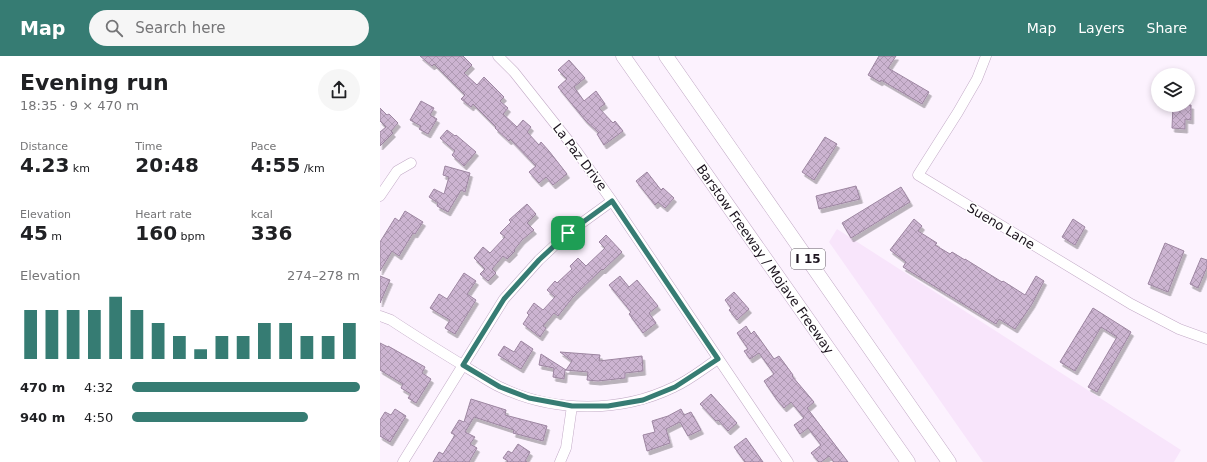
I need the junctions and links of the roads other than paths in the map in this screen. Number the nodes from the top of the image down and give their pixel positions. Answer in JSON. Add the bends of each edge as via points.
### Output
{"nodes":[{"id":1,"x":498,"y":56,"type":"edge"},
{"id":2,"x":623,"y":56,"type":"edge"},
{"id":3,"x":666,"y":56,"type":"edge"},
{"id":4,"x":986,"y":56,"type":"edge"},
{"id":5,"x":411,"y":163,"type":"dead end"},
{"id":6,"x":380,"y":196,"type":"edge"},
{"id":7,"x":612,"y":201,"type":"junction"},
{"id":8,"x":380,"y":316,"type":"edge"},
{"id":9,"x":1207,"y":339,"type":"edge"},
{"id":10,"x":718,"y":359,"type":"junction"},
{"id":11,"x":463,"y":365,"type":"junction"},
{"id":12,"x":572,"y":406,"type":"junction"},
{"id":13,"x":403,"y":462,"type":"edge"},
{"id":14,"x":560,"y":462,"type":"edge"},
{"id":15,"x":788,"y":462,"type":"edge"},
{"id":16,"x":908,"y":462,"type":"edge"},
{"id":17,"x":949,"y":462,"type":"edge"}],
"edges":[{"from":1,"to":7,"type":"street","name":"La Paz Drive","via":[[514,72],[575,149]]},
{"from":2,"to":16,"type":"highway","name":"Barstow Freeway / Mojave Freeway","number":"I 15"},
{"from":3,"to":17,"type":"highway","number":"I 15"},
{"from":4,"to":9,"type":"street","name":"Sueno Lane","via":[[977,79],[918,175],[1131,304],[1179,329]]},
{"from":5,"to":6,"type":"street","via":[[397,170]]},
{"from":7,"to":10,"type":"street","name":"La Paz Drive"},
{"from":7,"to":11,"type":"street","via":[[568,233],[539,260],[504,299]]},
{"from":8,"to":11,"type":"street","via":[[391,320]]},
{"from":10,"to":12,"type":"street","via":[[675,387],[643,400],[608,406]]},
{"from":10,"to":15,"type":"street","name":"La Paz Drive"},
{"from":11,"to":12,"type":"street","via":[[500,387],[529,398]]},
{"from":11,"to":13,"type":"street"},
{"from":12,"to":14,"type":"street","via":[[566,448]]}]}
